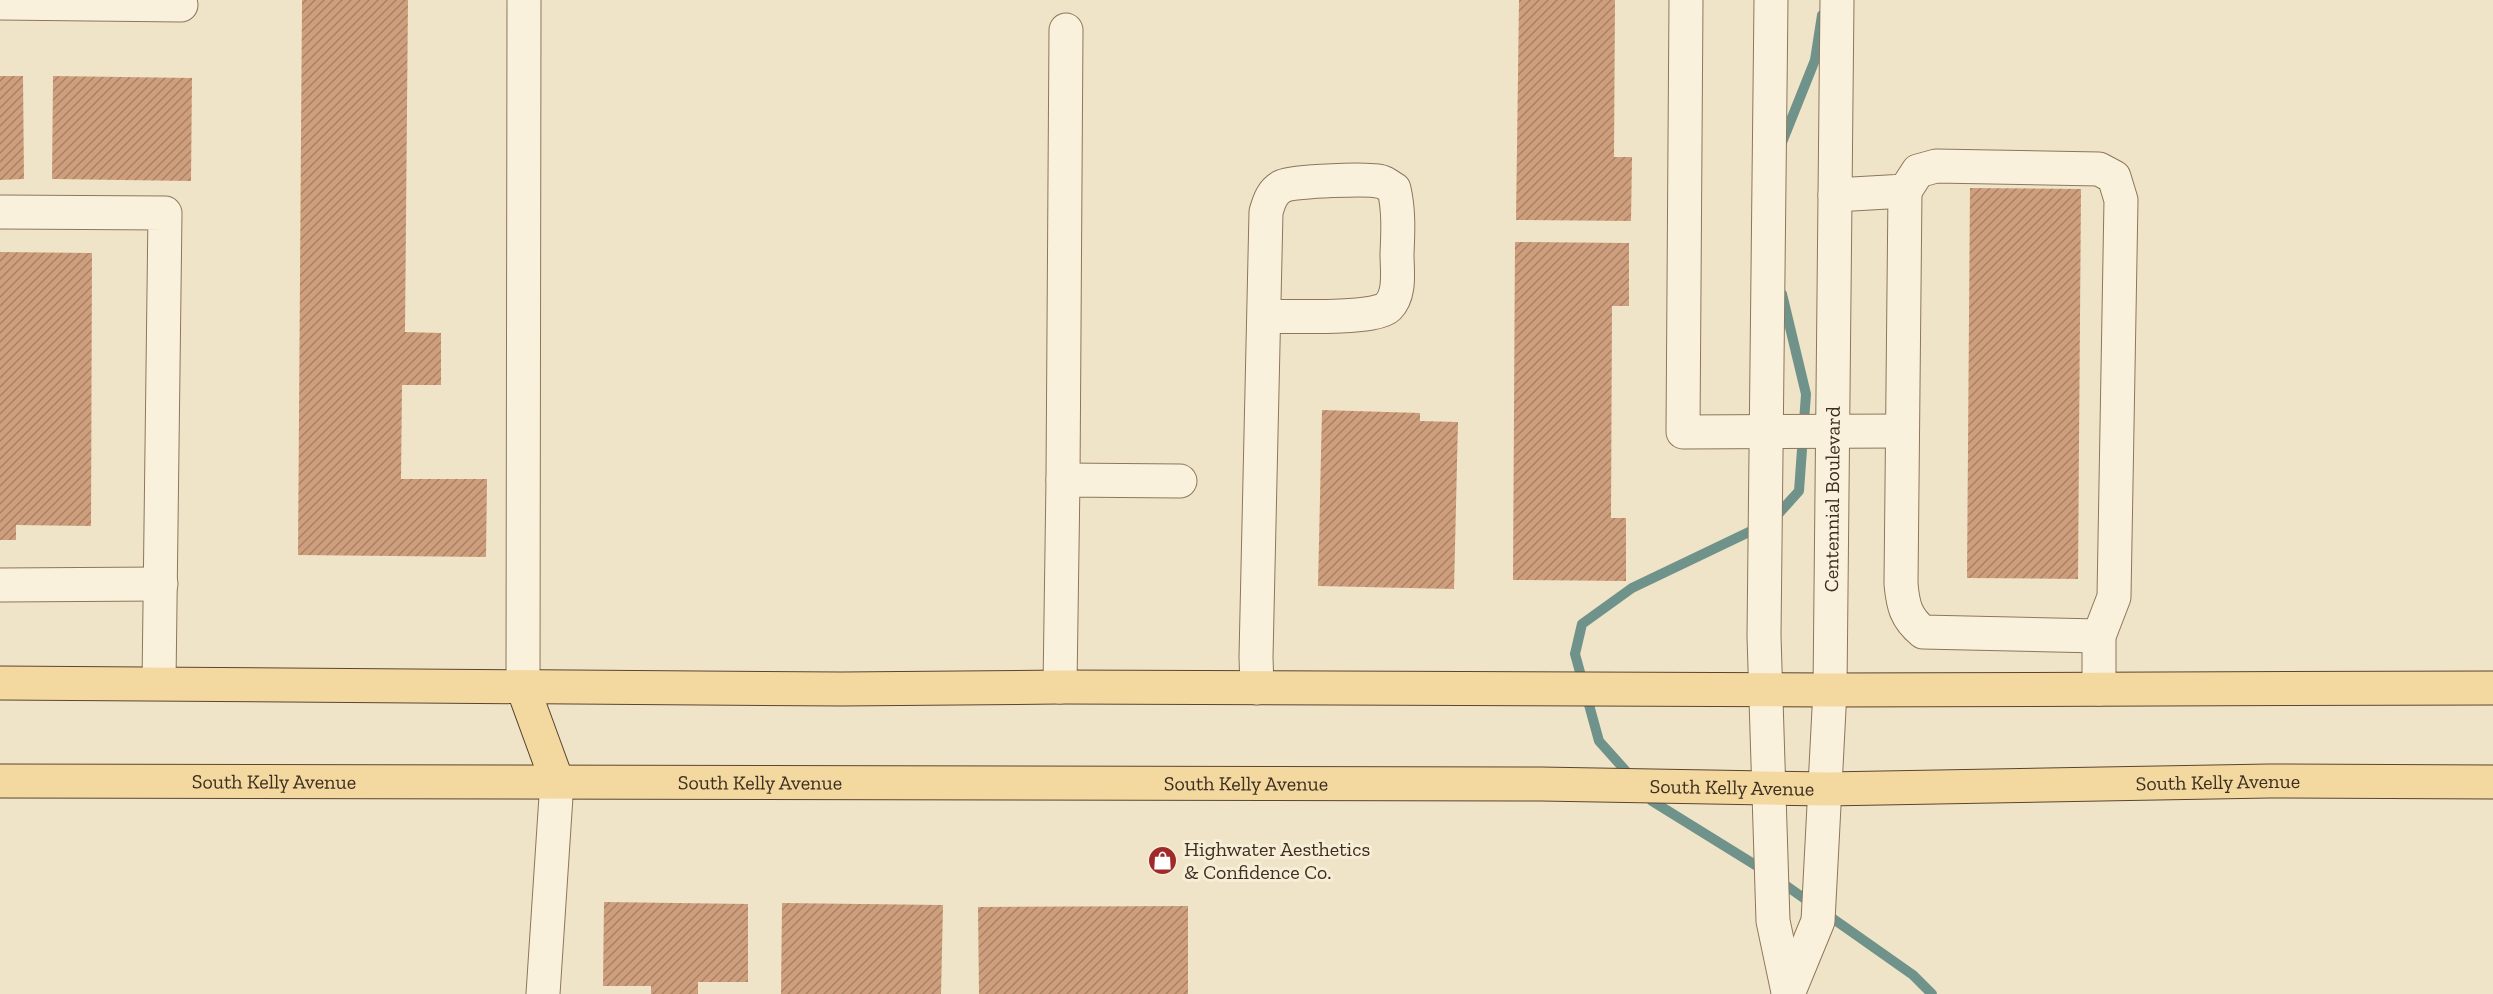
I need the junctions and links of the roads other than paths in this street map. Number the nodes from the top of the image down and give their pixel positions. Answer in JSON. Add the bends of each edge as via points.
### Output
{"nodes":[{"id":1,"x":524,"y":0,"type":"edge"},
{"id":2,"x":1686,"y":0,"type":"edge"},
{"id":3,"x":1771,"y":0,"type":"edge"},
{"id":4,"x":1837,"y":0,"type":"edge"},
{"id":5,"x":0,"y":3,"type":"edge"},
{"id":6,"x":181,"y":5,"type":"dead end"},
{"id":7,"x":1066,"y":30,"type":"dead end"},
{"id":8,"x":1905,"y":191,"type":"junction"},
{"id":9,"x":1835,"y":195,"type":"junction"},
{"id":10,"x":0,"y":212,"type":"edge"},
{"id":11,"x":1263,"y":316,"type":"junction"},
{"id":12,"x":1766,"y":431,"type":"junction"},
{"id":13,"x":1834,"y":431,"type":"junction"},
{"id":14,"x":1902,"y":431,"type":"junction"},
{"id":15,"x":1063,"y":480,"type":"junction"},
{"id":16,"x":1180,"y":481,"type":"dead end"},
{"id":17,"x":161,"y":584,"type":"junction"},
{"id":18,"x":0,"y":585,"type":"edge"},
{"id":19,"x":2098,"y":636,"type":"junction"},
{"id":20,"x":0,"y":683,"type":"edge"},
{"id":21,"x":159,"y":683,"type":"junction"},
{"id":22,"x":1060,"y":687,"type":"junction"},
{"id":23,"x":523,"y":688,"type":"junction"},
{"id":24,"x":1257,"y":688,"type":"junction"},
{"id":25,"x":2493,"y":688,"type":"edge"},
{"id":26,"x":2099,"y":689,"type":"junction"},
{"id":27,"x":1766,"y":690,"type":"junction"},
{"id":28,"x":1830,"y":690,"type":"junction"},
{"id":29,"x":0,"y":781,"type":"edge"},
{"id":30,"x":557,"y":781,"type":"junction"},
{"id":31,"x":2493,"y":782,"type":"edge"},
{"id":32,"x":1768,"y":788,"type":"junction"},
{"id":33,"x":1827,"y":789,"type":"junction"},
{"id":34,"x":1788,"y":993,"type":"edge"},
{"id":35,"x":543,"y":994,"type":"edge"}],
"edges":[{"from":1,"to":23,"type":"street"},
{"from":2,"to":12,"type":"street","via":[[1683,432]]},
{"from":3,"to":12,"type":"street","name":"Centennial Boulevard"},
{"from":4,"to":9,"type":"street","name":"Centennial Boulevard"},
{"from":5,"to":6,"type":"street"},
{"from":7,"to":15,"type":"street"},
{"from":8,"to":9,"type":"street"},
{"from":8,"to":14,"type":"street"},
{"from":8,"to":19,"type":"street","via":[[1918,171],[1936,166],[2098,168],[2114,177],[2121,200],[2114,597]]},
{"from":9,"to":13,"type":"street","name":"Centennial Boulevard"},
{"from":10,"to":17,"type":"street","via":[[165,213]]},
{"from":11,"to":11,"type":"street","via":[[1266,212],[1270,197],[1282,186],[1297,182],[1381,181],[1394,189],[1398,204],[1397,285],[1386,309],[1367,315]]},
{"from":11,"to":24,"type":"street"},
{"from":12,"to":13,"type":"street"},
{"from":12,"to":27,"type":"street","name":"Centennial Boulevard"},
{"from":13,"to":14,"type":"street"},
{"from":13,"to":28,"type":"street","name":"Centennial Boulevard"},
{"from":14,"to":19,"type":"street","via":[[1901,584],[1903,607],[1910,621],[1923,632]]},
{"from":15,"to":16,"type":"street"},
{"from":15,"to":22,"type":"street"},
{"from":17,"to":18,"type":"street"},
{"from":17,"to":21,"type":"street"},
{"from":19,"to":26,"type":"street"},
{"from":20,"to":21,"type":"main road"},
{"from":21,"to":23,"type":"main road"},
{"from":22,"to":23,"type":"main road"},
{"from":22,"to":24,"type":"main road"},
{"from":23,"to":30,"type":"main road"},
{"from":24,"to":27,"type":"main road"},
{"from":25,"to":26,"type":"main road"},
{"from":26,"to":28,"type":"main road"},
{"from":27,"to":28,"type":"main road"},
{"from":27,"to":32,"type":"street","name":"Centennial Boulevard"},
{"from":28,"to":33,"type":"street","name":"Centennial Boulevard"},
{"from":29,"to":30,"type":"main road","name":"South Kelly Avenue"},
{"from":30,"to":32,"type":"main road","name":"South Kelly Avenue"},
{"from":30,"to":35,"type":"street"},
{"from":31,"to":33,"type":"main road","name":"South Kelly Avenue","via":[[2269,781]]},
{"from":32,"to":33,"type":"main road","name":"South Kelly Avenue"},
{"from":32,"to":34,"type":"street","name":"Centennial Boulevard","via":[[1773,921]]},
{"from":33,"to":34,"type":"street","name":"Centennial Boulevard","via":[[1818,921]]}]}
